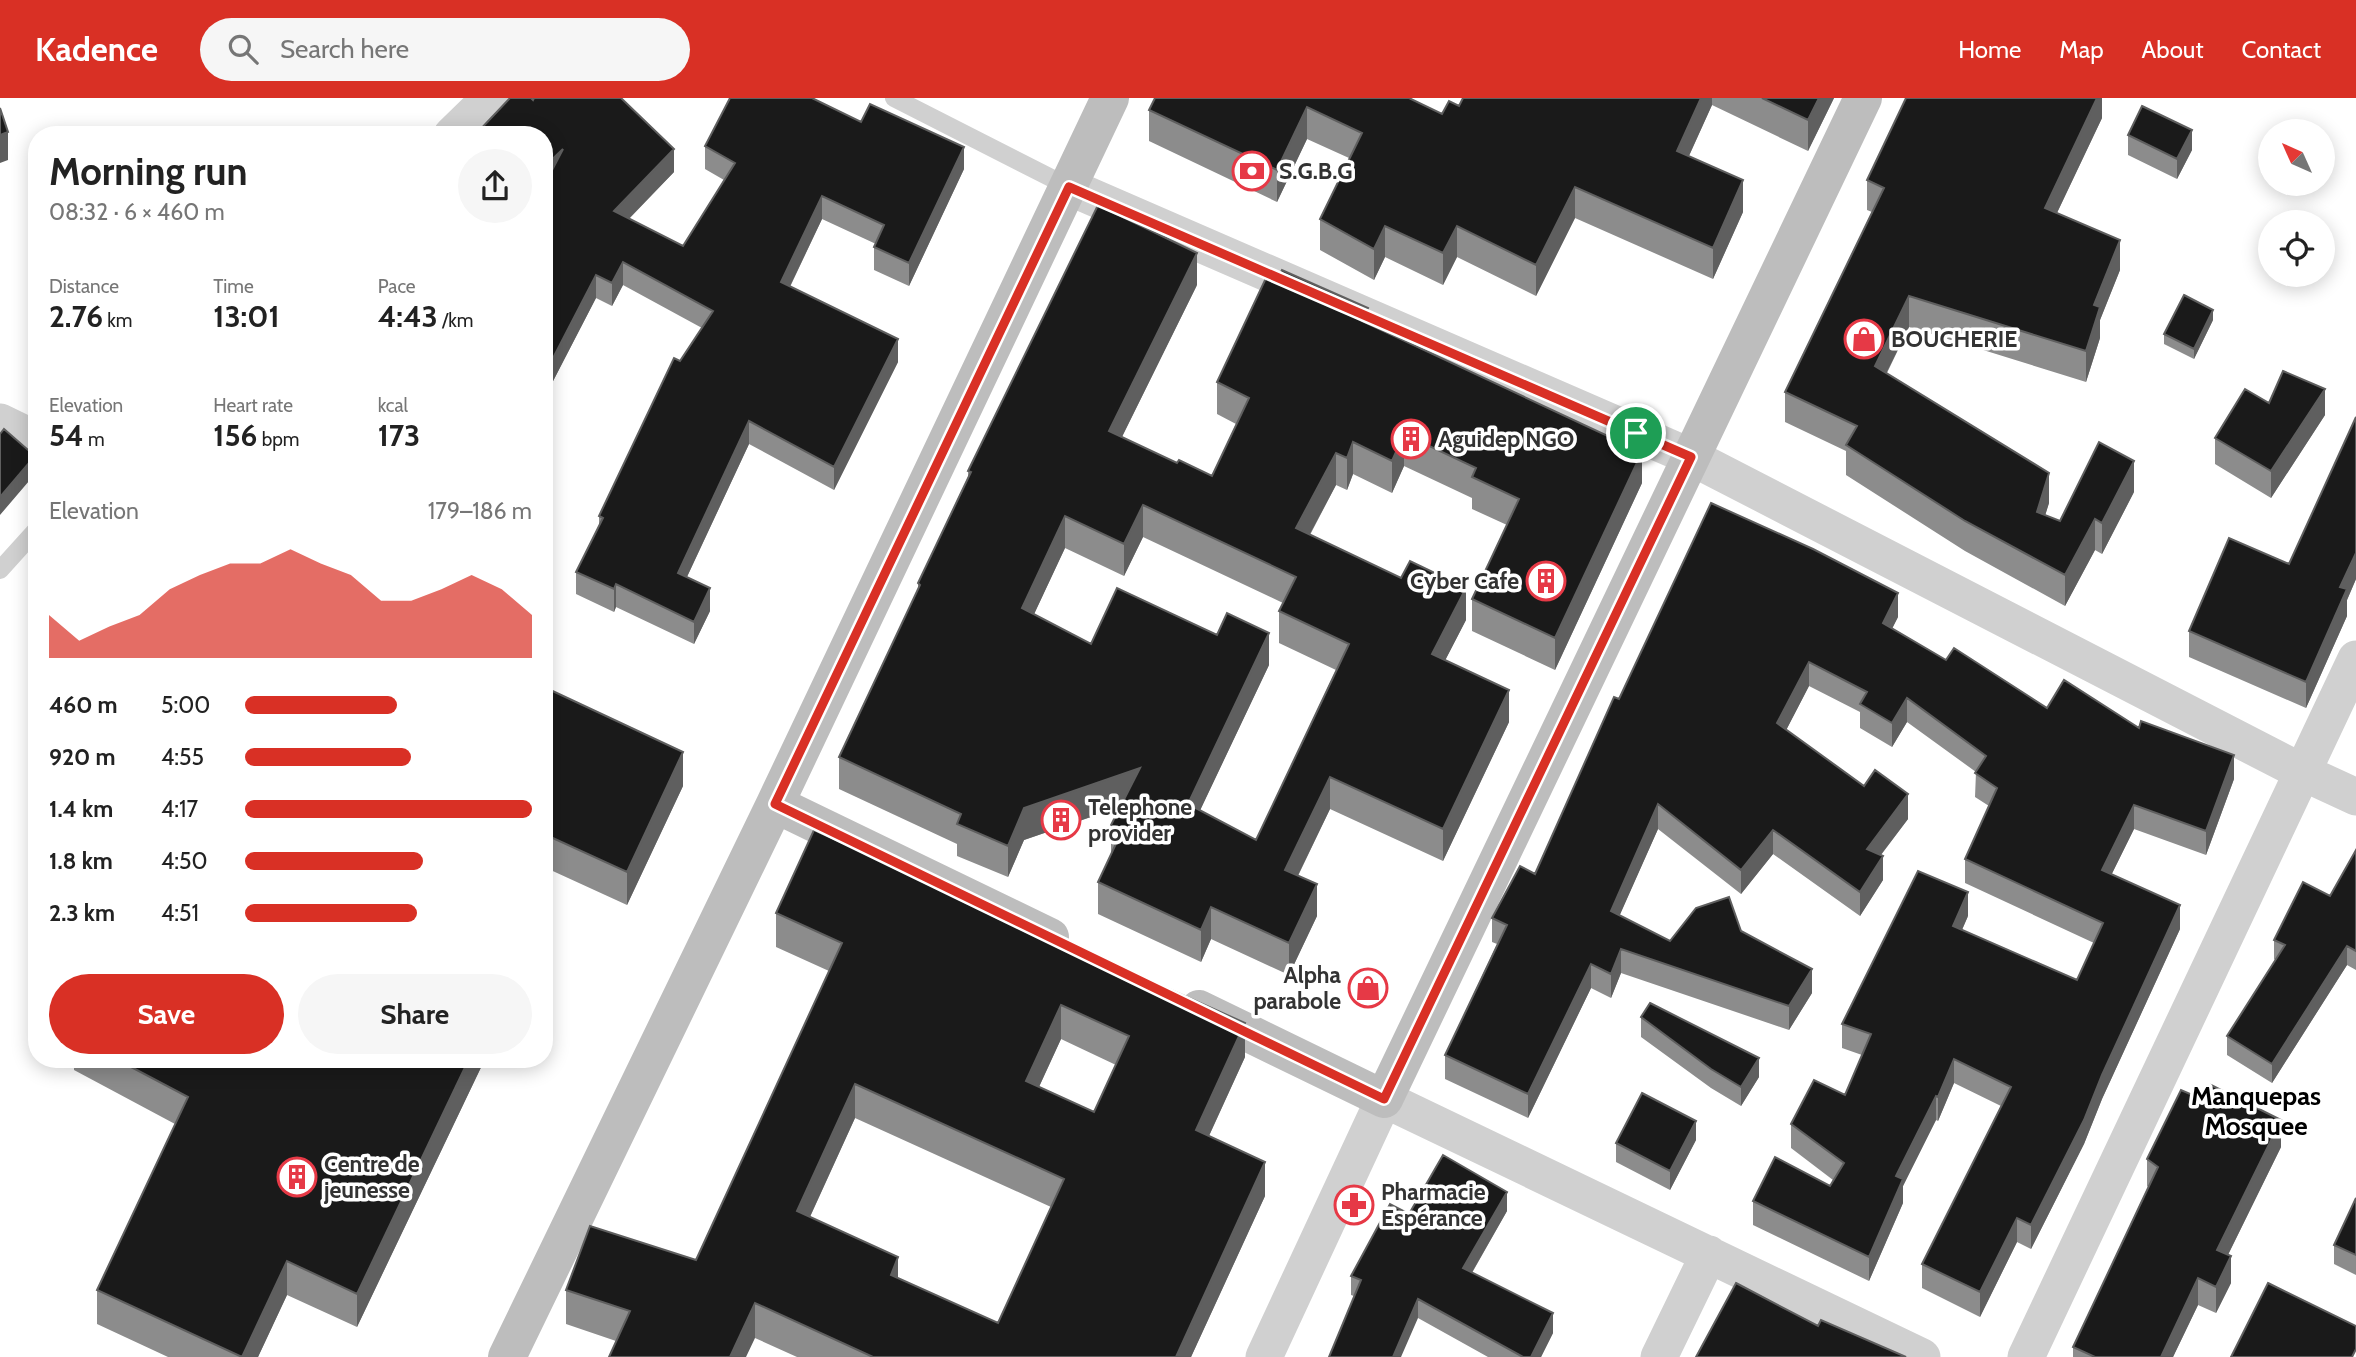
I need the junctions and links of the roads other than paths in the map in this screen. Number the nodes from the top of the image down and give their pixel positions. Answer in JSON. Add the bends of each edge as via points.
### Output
{"nodes":[{"id":1,"x":490,"y":98,"type":"edge"},
{"id":2,"x":894,"y":98,"type":"edge"},
{"id":3,"x":1110,"y":98,"type":"edge"},
{"id":4,"x":1863,"y":98,"type":"edge"},
{"id":5,"x":461,"y":126,"type":"edge"},
{"id":6,"x":1069,"y":187,"type":"junction"},
{"id":7,"x":0,"y":422,"type":"edge"},
{"id":8,"x":28,"y":436,"type":"edge"},
{"id":9,"x":1691,"y":457,"type":"junction"},
{"id":10,"x":28,"y":539,"type":"edge"},
{"id":11,"x":0,"y":569,"type":"edge"},
{"id":12,"x":2356,"y":659,"type":"edge"},
{"id":13,"x":2302,"y":772,"type":"junction"},
{"id":14,"x":2356,"y":797,"type":"edge"},
{"id":15,"x":775,"y":804,"type":"junction"},
{"id":16,"x":1086,"y":954,"type":"edge"},
{"id":17,"x":1173,"y":996,"type":"edge"},
{"id":18,"x":1384,"y":1099,"type":"junction"},
{"id":19,"x":1709,"y":1254,"type":"junction"},
{"id":20,"x":507,"y":1357,"type":"edge"},
{"id":21,"x":1264,"y":1357,"type":"edge"},
{"id":22,"x":1659,"y":1357,"type":"edge"},
{"id":23,"x":1922,"y":1357,"type":"edge"},
{"id":24,"x":2026,"y":1357,"type":"edge"}],
"edges":[{"from":1,"to":5,"type":"street"},
{"from":2,"to":6,"type":"lane"},
{"from":3,"to":6,"type":"main road"},
{"from":4,"to":9,"type":"main road"},
{"from":6,"to":9,"type":"street"},
{"from":6,"to":15,"type":"main road"},
{"from":7,"to":8,"type":"street"},
{"from":9,"to":13,"type":"street"},
{"from":9,"to":18,"type":"main road"},
{"from":10,"to":11,"type":"lane"},
{"from":12,"to":13,"type":"street"},
{"from":13,"to":14,"type":"street"},
{"from":13,"to":24,"type":"street"},
{"from":15,"to":16,"type":"main road"},
{"from":15,"to":20,"type":"main road"},
{"from":17,"to":18,"type":"main road"},
{"from":18,"to":19,"type":"street"},
{"from":18,"to":21,"type":"street"},
{"from":19,"to":22,"type":"street"},
{"from":19,"to":23,"type":"street"}]}
